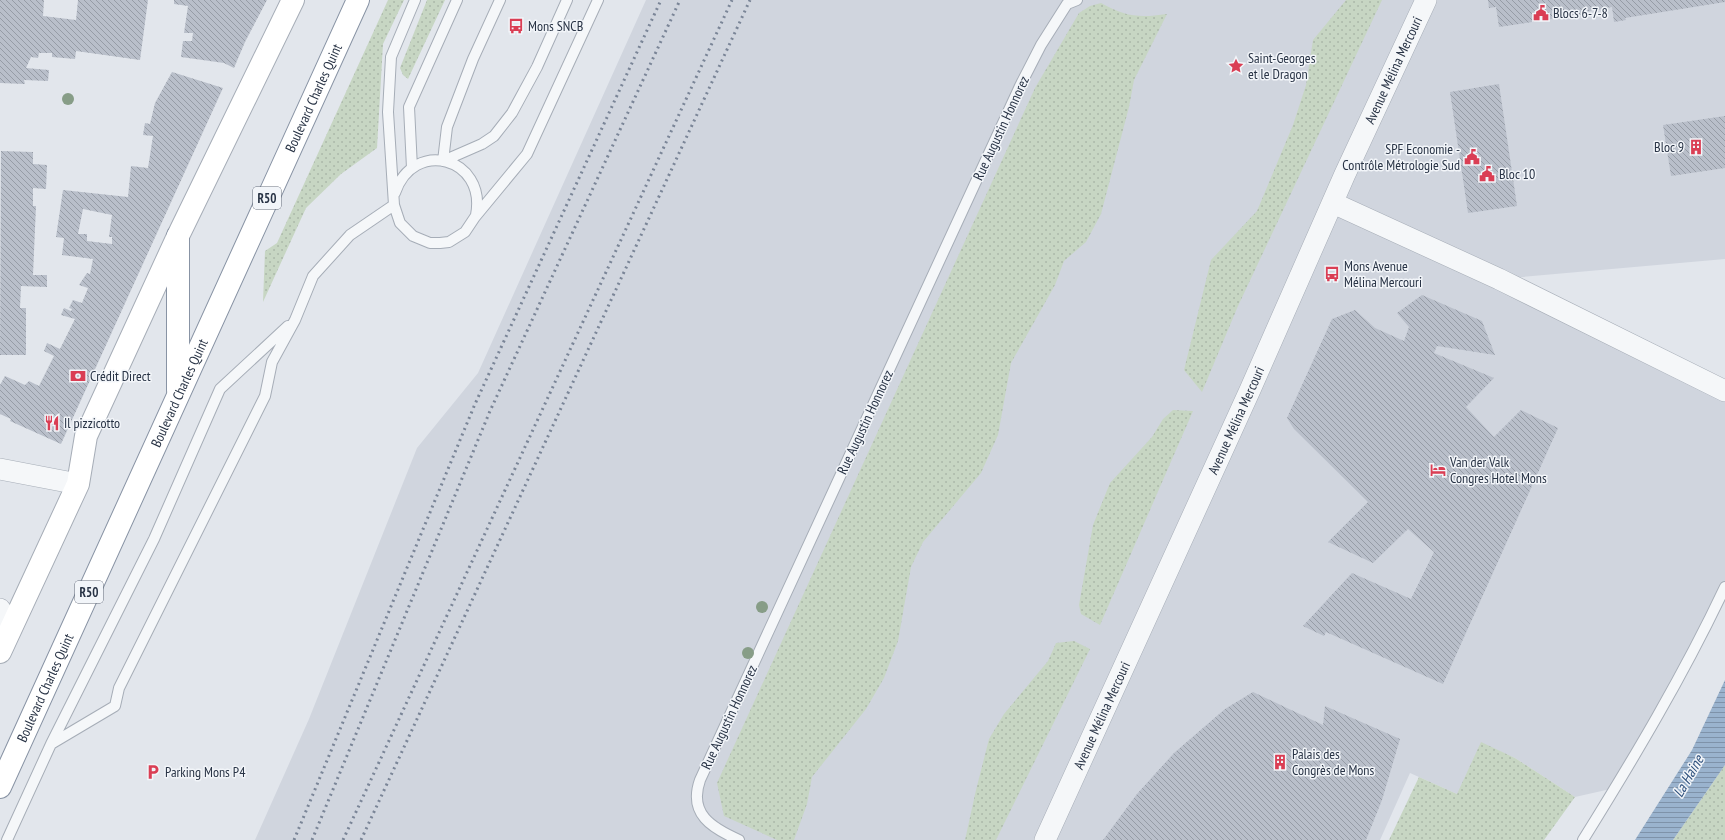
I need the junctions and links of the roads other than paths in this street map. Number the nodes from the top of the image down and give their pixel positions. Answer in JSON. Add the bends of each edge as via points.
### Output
{"nodes":[{"id":1,"x":293,"y":0,"type":"edge"},
{"id":2,"x":358,"y":0,"type":"edge"},
{"id":3,"x":415,"y":0,"type":"edge"},
{"id":4,"x":457,"y":0,"type":"edge"},
{"id":5,"x":500,"y":0,"type":"edge"},
{"id":6,"x":567,"y":0,"type":"edge"},
{"id":7,"x":598,"y":0,"type":"edge"},
{"id":8,"x":1076,"y":0,"type":"edge"},
{"id":9,"x":1426,"y":0,"type":"edge"},
{"id":10,"x":442,"y":161,"type":"junction"},
{"id":11,"x":412,"y":168,"type":"junction"},
{"id":12,"x":1333,"y":202,"type":"junction"},
{"id":13,"x":394,"y":205,"type":"junction"},
{"id":14,"x":476,"y":217,"type":"junction"},
{"id":15,"x":178,"y":236,"type":"junction"},
{"id":16,"x":295,"y":320,"type":"junction"},
{"id":17,"x":1725,"y":391,"type":"edge"},
{"id":18,"x":178,"y":397,"type":"junction"},
{"id":19,"x":0,"y":469,"type":"edge"},
{"id":20,"x":78,"y":484,"type":"junction"},
{"id":21,"x":1725,"y":587,"type":"edge"},
{"id":22,"x":5,"y":618,"type":"edge"},
{"id":23,"x":0,"y":652,"type":"edge"},
{"id":24,"x":51,"y":744,"type":"junction"},
{"id":25,"x":0,"y":787,"type":"edge"},
{"id":26,"x":7,"y":840,"type":"edge"},
{"id":27,"x":739,"y":840,"type":"edge"},
{"id":28,"x":1045,"y":840,"type":"edge"},
{"id":29,"x":1583,"y":840,"type":"edge"}],
"edges":[{"from":1,"to":15,"type":"main road"},
{"from":2,"to":18,"type":"main road","name":"Boulevard Charles Quint","number":"R50"},
{"from":3,"to":13,"type":"lane","via":[[391,56],[388,112]]},
{"from":4,"to":11,"type":"lane","via":[[409,107]]},
{"from":5,"to":10,"type":"lane","via":[[473,58],[447,127]]},
{"from":6,"to":10,"type":"lane","via":[[537,67],[512,113],[494,136],[482,144]]},
{"from":7,"to":14,"type":"lane","via":[[527,154]]},
{"from":8,"to":27,"type":"lane","name":"Rue Augustin Honnorez","via":[[1067,4],[1041,45],[1020,86],[700,780],[697,798],[703,816],[716,828]]},
{"from":9,"to":12,"type":"street","name":"Avenue Mélina Mercouri"},
{"from":10,"to":11,"type":"lane","via":[[421,163]]},
{"from":10,"to":14,"type":"lane","via":[[454,164],[465,171],[472,181],[477,192]]},
{"from":11,"to":13,"type":"lane","via":[[398,184]]},
{"from":12,"to":17,"type":"street"},
{"from":12,"to":28,"type":"street","name":"Avenue Mélina Mercouri"},
{"from":13,"to":14,"type":"lane","via":[[400,223],[406,230],[430,243],[449,242],[458,238]]},
{"from":13,"to":16,"type":"lane","via":[[350,235],[313,276]]},
{"from":15,"to":18,"type":"main road"},
{"from":15,"to":20,"type":"main road","via":[[86,436]]},
{"from":16,"to":24,"type":"lane","name":"Boulevard Charles Quint","via":[[220,388],[154,539]]},
{"from":16,"to":24,"type":"lane","via":[[272,362],[264,396],[119,688],[115,706]]},
{"from":18,"to":25,"type":"main road","name":"Boulevard Charles Quint","number":"R50"},
{"from":19,"to":20,"type":"street"},
{"from":20,"to":22,"type":"main road"},
{"from":21,"to":29,"type":"lane","via":[[1698,646]]},
{"from":22,"to":23,"type":"main road"},
{"from":24,"to":26,"type":"lane","name":"Boulevard Charles Quint"}]}
